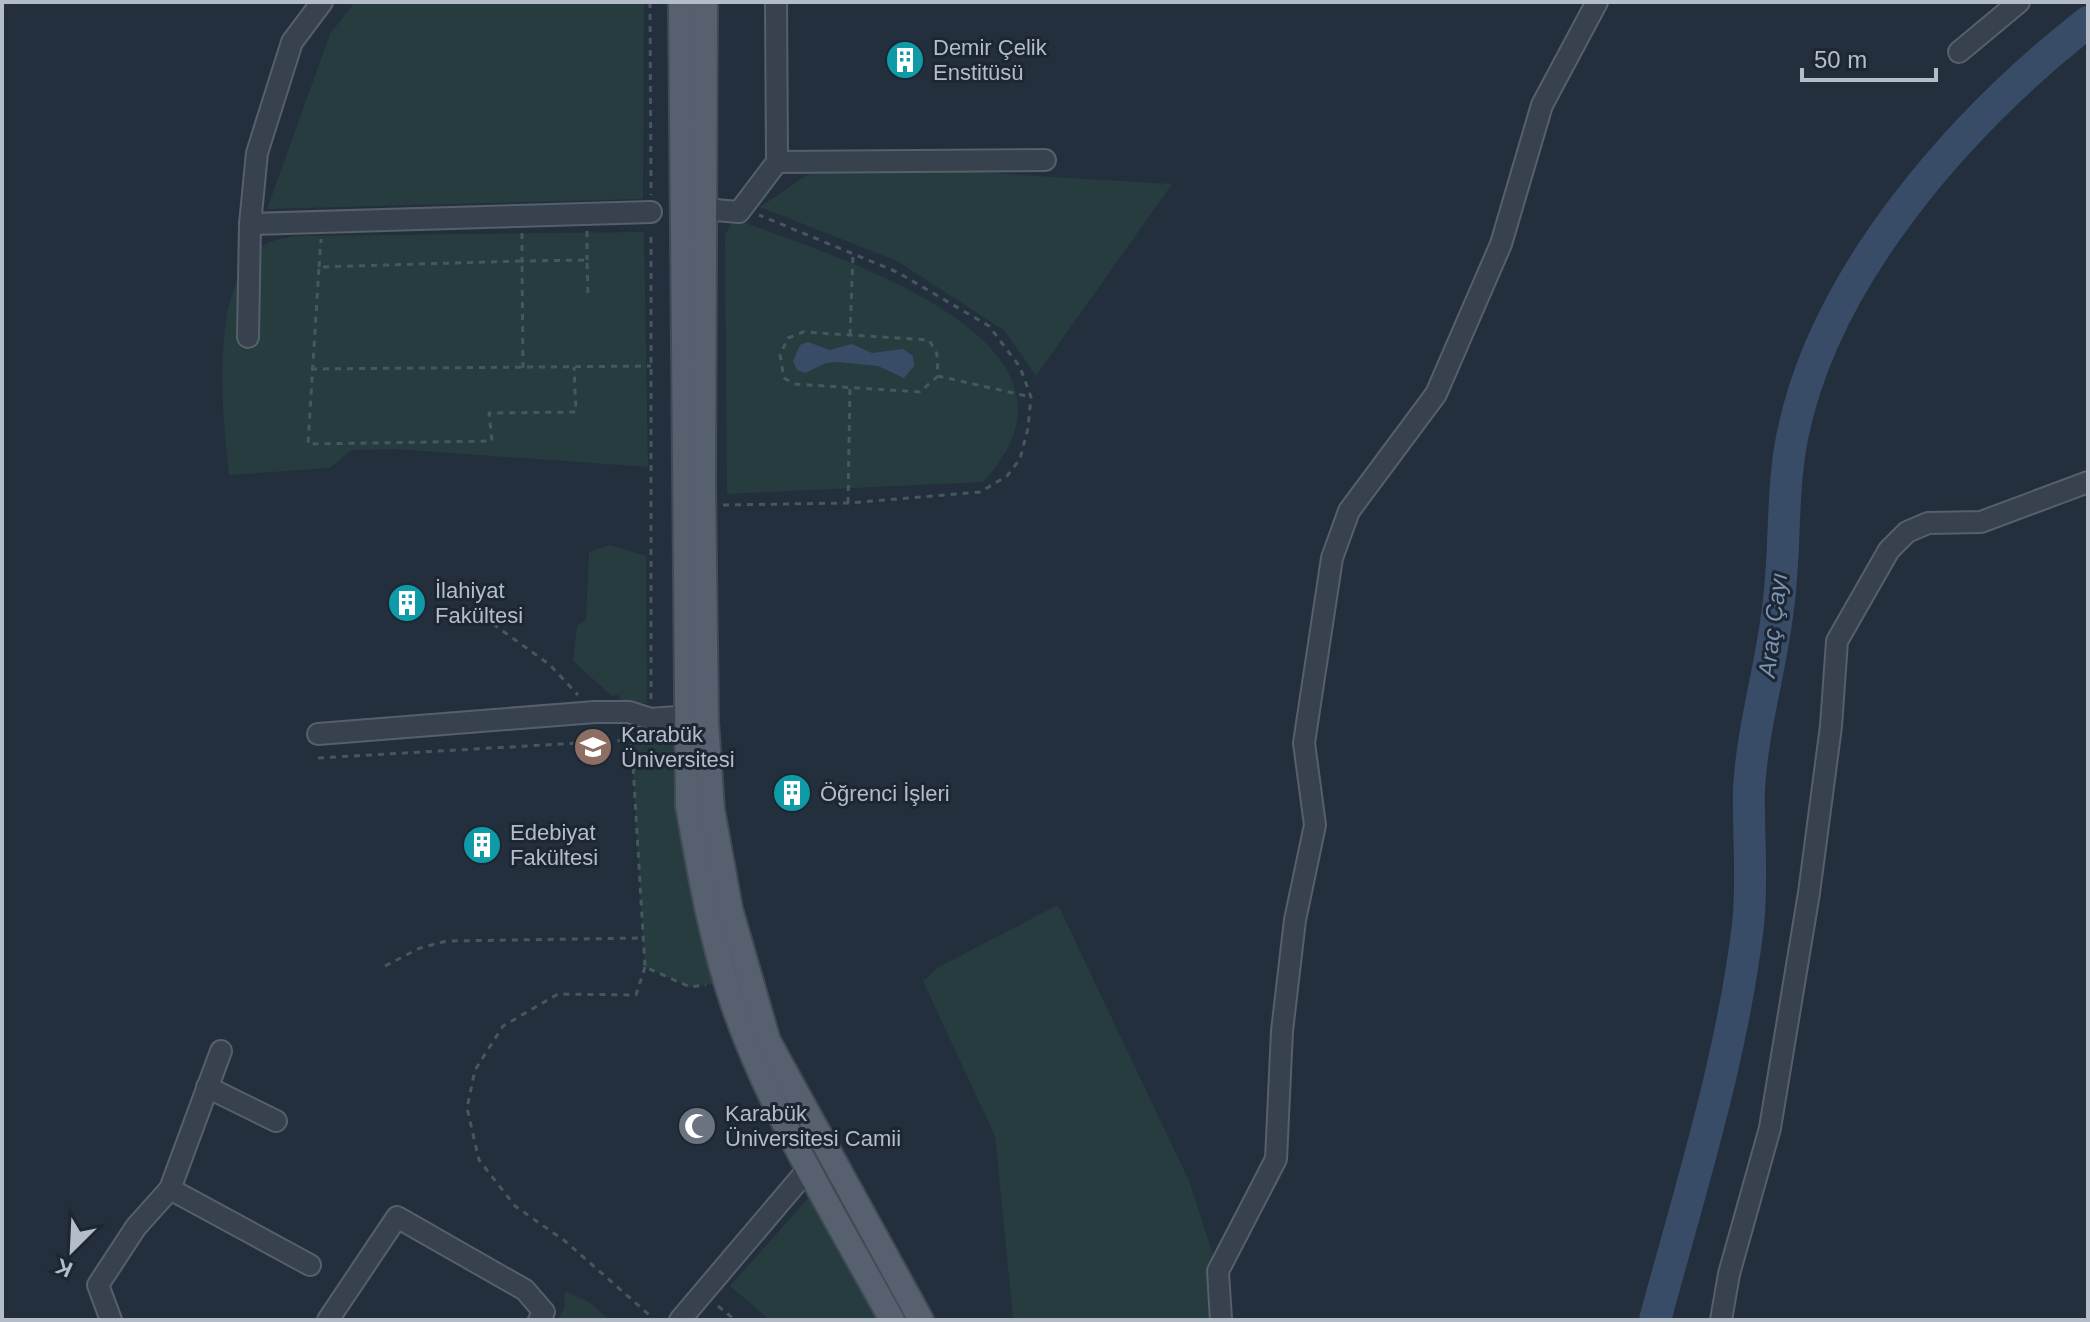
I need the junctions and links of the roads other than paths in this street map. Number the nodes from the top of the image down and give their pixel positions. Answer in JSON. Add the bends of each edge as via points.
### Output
{"nodes":[{"id":1,"x":322,"y":2,"type":"edge"},
{"id":2,"x":681,"y":2,"type":"edge"},
{"id":3,"x":705,"y":2,"type":"edge"},
{"id":4,"x":776,"y":2,"type":"edge"},
{"id":5,"x":1597,"y":2,"type":"edge"},
{"id":6,"x":2019,"y":2,"type":"edge"},
{"id":7,"x":1959,"y":52,"type":"dead end"},
{"id":8,"x":1045,"y":160,"type":"dead end"},
{"id":9,"x":777,"y":162,"type":"junction"},
{"id":10,"x":694,"y":208,"type":"junction"},
{"id":11,"x":651,"y":212,"type":"road end"},
{"id":12,"x":250,"y":224,"type":"junction"},
{"id":13,"x":248,"y":337,"type":"dead end"},
{"id":14,"x":2088,"y":482,"type":"edge"},
{"id":15,"x":696,"y":715,"type":"junction"},
{"id":16,"x":318,"y":734,"type":"dead end"},
{"id":17,"x":221,"y":1051,"type":"dead end"},
{"id":18,"x":207,"y":1087,"type":"junction"},
{"id":19,"x":276,"y":1121,"type":"dead end"},
{"id":20,"x":809,"y":1168,"type":"junction"},
{"id":21,"x":170,"y":1189,"type":"junction"},
{"id":22,"x":310,"y":1265,"type":"dead end"},
{"id":23,"x":111,"y":1320,"type":"edge"},
{"id":24,"x":328,"y":1320,"type":"edge"},
{"id":25,"x":539,"y":1320,"type":"edge"},
{"id":26,"x":680,"y":1320,"type":"edge"},
{"id":27,"x":892,"y":1320,"type":"edge"},
{"id":28,"x":921,"y":1320,"type":"edge"},
{"id":29,"x":1221,"y":1320,"type":"edge"},
{"id":30,"x":1721,"y":1320,"type":"edge"}],
"edges":[{"from":1,"to":12,"type":"street","via":[[292,42],[257,153]]},
{"from":2,"to":10,"type":"main road"},
{"from":3,"to":10,"type":"main road"},
{"from":4,"to":9,"type":"street"},
{"from":5,"to":29,"type":"street","via":[[1542,105],[1501,244],[1436,394],[1349,511],[1332,558],[1304,743],[1315,825],[1282,1031],[1276,1159],[1218,1271]]},
{"from":6,"to":7,"type":"street"},
{"from":8,"to":9,"type":"street"},
{"from":9,"to":10,"type":"street","via":[[739,212]]},
{"from":10,"to":15,"type":"main road","via":[[703,485]]},
{"from":11,"to":12,"type":"street"},
{"from":12,"to":13,"type":"street"},
{"from":14,"to":30,"type":"street","via":[[1981,522],[1928,523],[1907,532],[1889,550],[1837,641],[1811,878],[1770,1128]]},
{"from":15,"to":16,"type":"street","via":[[651,719],[629,712],[595,712]]},
{"from":15,"to":20,"type":"main road","via":[[688,805],[706,905],[736,1012]]},
{"from":15,"to":28,"type":"main road","via":[[730,909],[768,1041]]},
{"from":17,"to":18,"type":"street"},
{"from":18,"to":19,"type":"street"},
{"from":18,"to":21,"type":"street"},
{"from":20,"to":26,"type":"street"},
{"from":20,"to":27,"type":"main road"},
{"from":21,"to":22,"type":"street"},
{"from":21,"to":23,"type":"street","via":[[136,1227],[98,1285]]},
{"from":24,"to":25,"type":"street","via":[[397,1217],[525,1290],[544,1312]]}]}
